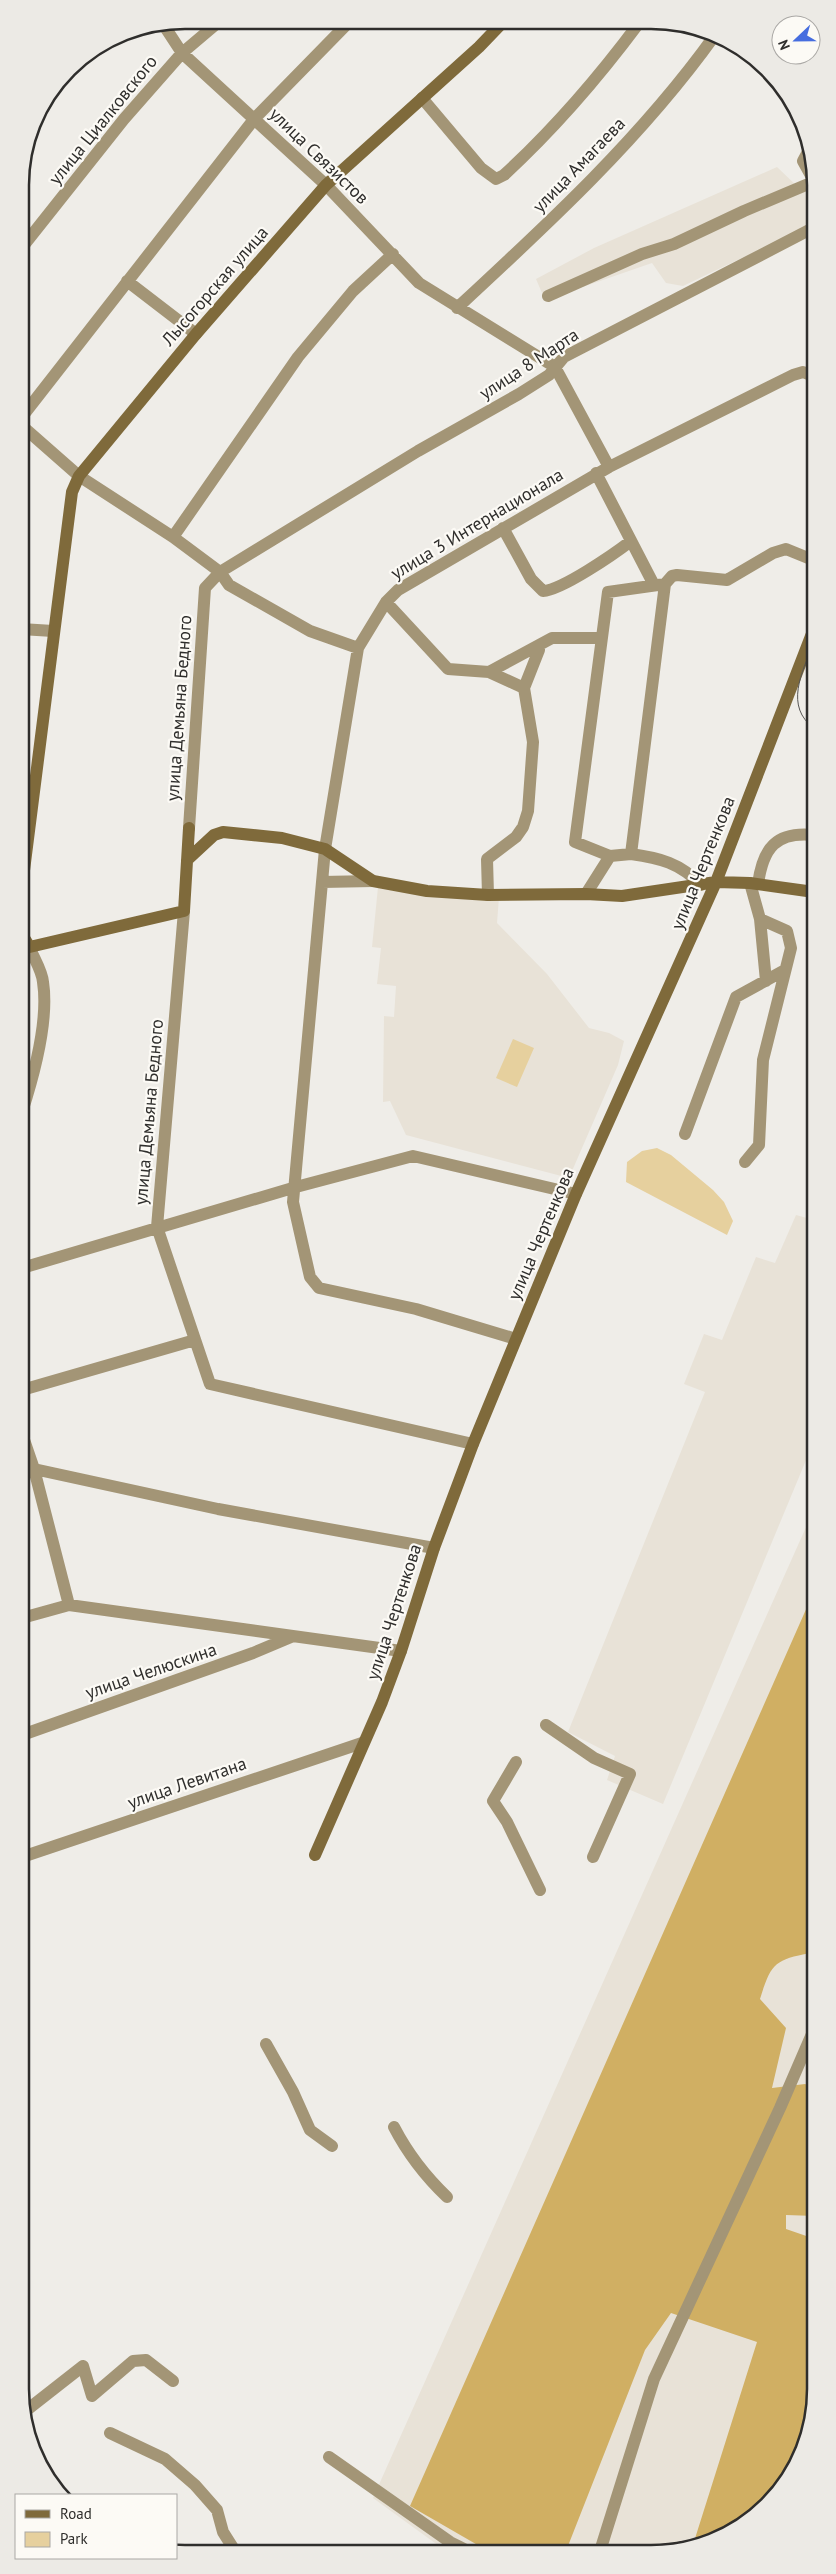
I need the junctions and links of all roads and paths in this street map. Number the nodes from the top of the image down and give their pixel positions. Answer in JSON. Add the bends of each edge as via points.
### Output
{"nodes":[{"id":1,"x":210,"y":29,"type":"edge"},
{"id":2,"x":342,"y":29,"type":"edge"},
{"id":3,"x":496,"y":29,"type":"edge"},
{"id":4,"x":634,"y":29,"type":"edge"},
{"id":5,"x":167,"y":30,"type":"edge"},
{"id":6,"x":710,"y":41,"type":"edge"},
{"id":7,"x":182,"y":53,"type":"junction"},
{"id":8,"x":422,"y":98,"type":"junction"},
{"id":9,"x":255,"y":118,"type":"junction"},
{"id":10,"x":807,"y":183,"type":"edge"},
{"id":11,"x":326,"y":185,"type":"junction"},
{"id":12,"x":807,"y":231,"type":"edge"},
{"id":13,"x":29,"y":239,"type":"edge"},
{"id":14,"x":393,"y":254,"type":"junction"},
{"id":15,"x":127,"y":281,"type":"junction"},
{"id":16,"x":548,"y":296,"type":"dead end"},
{"id":17,"x":457,"y":308,"type":"junction"},
{"id":18,"x":196,"y":334,"type":"junction"},
{"id":19,"x":555,"y":367,"type":"junction"},
{"id":20,"x":807,"y":374,"type":"edge"},
{"id":21,"x":29,"y":408,"type":"edge"},
{"id":22,"x":29,"y":432,"type":"edge"},
{"id":23,"x":608,"y":467,"type":"junction"},
{"id":24,"x":596,"y":473,"type":"junction"},
{"id":25,"x":79,"y":476,"type":"junction"},
{"id":26,"x":503,"y":528,"type":"junction"},
{"id":27,"x":172,"y":537,"type":"junction"},
{"id":28,"x":632,"y":542,"type":"junction"},
{"id":29,"x":807,"y":558,"type":"edge"},
{"id":30,"x":220,"y":572,"type":"junction"},
{"id":31,"x":660,"y":584,"type":"junction"},
{"id":32,"x":386,"y":602,"type":"junction"},
{"id":33,"x":29,"y":630,"type":"edge"},
{"id":34,"x":53,"y":631,"type":"junction"},
{"id":35,"x":602,"y":638,"type":"junction"},
{"id":36,"x":539,"y":645,"type":"junction"},
{"id":37,"x":358,"y":648,"type":"junction"},
{"id":38,"x":807,"y":649,"type":"edge"},
{"id":39,"x":490,"y":672,"type":"junction"},
{"id":40,"x":524,"y":688,"type":"junction"},
{"id":41,"x":29,"y":828,"type":"edge"},
{"id":42,"x":807,"y":835,"type":"edge"},
{"id":43,"x":325,"y":849,"type":"junction"},
{"id":44,"x":631,"y":854,"type":"junction"},
{"id":45,"x":610,"y":856,"type":"junction"},
{"id":46,"x":187,"y":860,"type":"junction"},
{"id":47,"x":373,"y":881,"type":"junction"},
{"id":48,"x":322,"y":882,"type":"junction"},
{"id":49,"x":716,"y":882,"type":"junction"},
{"id":50,"x":754,"y":883,"type":"junction"},
{"id":51,"x":701,"y":885,"type":"junction"},
{"id":52,"x":807,"y":891,"type":"edge"},
{"id":53,"x":586,"y":894,"type":"junction"},
{"id":54,"x":488,"y":895,"type":"junction"},
{"id":55,"x":184,"y":910,"type":"junction"},
{"id":56,"x":760,"y":919,"type":"junction"},
{"id":57,"x":29,"y":946,"type":"edge"},
{"id":58,"x":29,"y":954,"type":"edge"},
{"id":59,"x":785,"y":970,"type":"junction"},
{"id":60,"x":766,"y":981,"type":"junction"},
{"id":61,"x":29,"y":1085,"type":"edge"},
{"id":62,"x":685,"y":1134,"type":"dead end"},
{"id":63,"x":745,"y":1162,"type":"dead end"},
{"id":64,"x":296,"y":1187,"type":"junction"},
{"id":65,"x":576,"y":1194,"type":"junction"},
{"id":66,"x":158,"y":1227,"type":"junction"},
{"id":67,"x":29,"y":1266,"type":"edge"},
{"id":68,"x":516,"y":1339,"type":"junction"},
{"id":69,"x":194,"y":1340,"type":"junction"},
{"id":70,"x":29,"y":1388,"type":"edge"},
{"id":71,"x":473,"y":1444,"type":"junction"},
{"id":72,"x":29,"y":1454,"type":"edge"},
{"id":73,"x":34,"y":1469,"type":"junction"},
{"id":74,"x":434,"y":1548,"type":"junction"},
{"id":75,"x":69,"y":1605,"type":"junction"},
{"id":76,"x":29,"y":1616,"type":"edge"},
{"id":77,"x":291,"y":1637,"type":"junction"},
{"id":78,"x":401,"y":1651,"type":"junction"},
{"id":79,"x":546,"y":1725,"type":"dead end"},
{"id":80,"x":29,"y":1733,"type":"edge"},
{"id":81,"x":362,"y":1743,"type":"junction"},
{"id":82,"x":516,"y":1762,"type":"dead end"},
{"id":83,"x":29,"y":1853,"type":"edge"},
{"id":84,"x":315,"y":1855,"type":"dead end"},
{"id":85,"x":593,"y":1857,"type":"dead end"},
{"id":86,"x":540,"y":1890,"type":"dead end"},
{"id":87,"x":266,"y":2044,"type":"dead end"},
{"id":88,"x":807,"y":2046,"type":"edge"},
{"id":89,"x":394,"y":2127,"type":"dead end"},
{"id":90,"x":332,"y":2146,"type":"dead end"},
{"id":91,"x":447,"y":2197,"type":"dead end"},
{"id":92,"x":173,"y":2381,"type":"dead end"},
{"id":93,"x":30,"y":2408,"type":"edge"},
{"id":94,"x":110,"y":2432,"type":"dead end"},
{"id":95,"x":329,"y":2457,"type":"dead end"},
{"id":96,"x":229,"y":2545,"type":"edge"},
{"id":97,"x":456,"y":2545,"type":"edge"},
{"id":98,"x":602,"y":2545,"type":"edge"}],
"edges":[{"from":1,"to":7,"type":"street","name":"улица Циалковского"},
{"from":2,"to":9,"type":"street"},
{"from":3,"to":8,"type":"street","name":"Лысогорская улица"},
{"from":4,"to":8,"type":"street","via":[[555,125],[512,168],[496,179],[481,168]]},
{"from":5,"to":7,"type":"street","name":"улица Связистов"},
{"from":6,"to":17,"type":"street","name":"улица Амагаева","via":[[653,112],[576,196]]},
{"from":7,"to":9,"type":"street","name":"улица Связистов"},
{"from":7,"to":13,"type":"street","name":"улица Циалковского","via":[[124,119]]},
{"from":8,"to":11,"type":"street","name":"Лысогорская улица"},
{"from":9,"to":11,"type":"street","name":"улица Связистов"},
{"from":9,"to":15,"type":"street"},
{"from":10,"to":16,"type":"street","via":[[674,244],[642,254]]},
{"from":11,"to":14,"type":"street","name":"улица Связистов"},
{"from":11,"to":18,"type":"street","name":"Лысогорская улица"},
{"from":12,"to":19,"type":"street","name":"улица 8 Марта","via":[[564,357]]},
{"from":14,"to":17,"type":"street","name":"улица Связистов","via":[[419,283]]},
{"from":14,"to":27,"type":"street","via":[[353,291],[298,357]]},
{"from":15,"to":18,"type":"street"},
{"from":15,"to":21,"type":"street"},
{"from":17,"to":19,"type":"street","name":"улица Связистов"},
{"from":18,"to":25,"type":"street","name":"Лысогорская улица"},
{"from":19,"to":23,"type":"street"},
{"from":19,"to":30,"type":"street","name":"улица 8 Марта","via":[[549,375],[519,394]]},
{"from":20,"to":23,"type":"street","name":"улица 3 Интернационала","via":[[793,375]]},
{"from":22,"to":25,"type":"street"},
{"from":23,"to":24,"type":"street","name":"улица 3 Интернационала"},
{"from":24,"to":26,"type":"street","name":"улица 3 Интернационала"},
{"from":24,"to":28,"type":"street"},
{"from":25,"to":27,"type":"street"},
{"from":25,"to":34,"type":"street","name":"Лысогорская улица","via":[[72,492]]},
{"from":26,"to":28,"type":"street","via":[[530,579],[542,591],[560,586]]},
{"from":26,"to":32,"type":"street","name":"улица 3 Интернационала","via":[[398,590]]},
{"from":27,"to":30,"type":"street"},
{"from":28,"to":31,"type":"street"},
{"from":29,"to":31,"type":"street","via":[[786,549],[773,553],[727,580],[677,575]]},
{"from":30,"to":37,"type":"street","via":[[229,585],[310,632]]},
{"from":30,"to":46,"type":"street","name":"улица Демьяна Бедного","via":[[205,588]]},
{"from":31,"to":35,"type":"street","via":[[608,592]]},
{"from":31,"to":44,"type":"street"},
{"from":32,"to":37,"type":"street","name":"улица 3 Интернационала"},
{"from":32,"to":39,"type":"street","via":[[448,669]]},
{"from":33,"to":34,"type":"street"},
{"from":34,"to":41,"type":"street","name":"Лысогорская улица"},
{"from":35,"to":36,"type":"street","via":[[552,638]]},
{"from":35,"to":45,"type":"street","via":[[575,842]]},
{"from":36,"to":39,"type":"street"},
{"from":36,"to":40,"type":"street"},
{"from":37,"to":43,"type":"street"},
{"from":38,"to":49,"type":"street","name":"улица Чертенкова"},
{"from":39,"to":40,"type":"street"},
{"from":40,"to":54,"type":"street","via":[[533,742],[528,811],[516,837],[487,859]]},
{"from":42,"to":50,"type":"street","via":[[790,834],[780,839],[764,856]]},
{"from":43,"to":46,"type":"street","via":[[282,838],[223,832],[214,835]]},
{"from":43,"to":47,"type":"street"},
{"from":43,"to":48,"type":"street"},
{"from":44,"to":45,"type":"street"},
{"from":44,"to":51,"type":"street","via":[[687,870]]},
{"from":45,"to":53,"type":"street"},
{"from":46,"to":55,"type":"street","name":"улица Демьяна Бедного"},
{"from":47,"to":48,"type":"street"},
{"from":47,"to":54,"type":"street","via":[[427,891]]},
{"from":48,"to":64,"type":"street"},
{"from":49,"to":50,"type":"street"},
{"from":49,"to":51,"type":"street"},
{"from":49,"to":65,"type":"street","name":"улица Чертенкова"},
{"from":50,"to":52,"type":"street"},
{"from":50,"to":56,"type":"street"},
{"from":51,"to":53,"type":"street","via":[[622,896]]},
{"from":53,"to":54,"type":"street"},
{"from":55,"to":57,"type":"street"},
{"from":55,"to":66,"type":"street","name":"улица Демьяна Бедного"},
{"from":56,"to":59,"type":"street","via":[[787,931],[791,948]]},
{"from":56,"to":60,"type":"street"},
{"from":58,"to":61,"type":"street","via":[[43,980],[44,1012]]},
{"from":59,"to":60,"type":"street"},
{"from":59,"to":63,"type":"street","via":[[763,1060],[759,1145]]},
{"from":60,"to":62,"type":"street","via":[[736,997]]},
{"from":64,"to":65,"type":"street","via":[[414,1156]]},
{"from":64,"to":66,"type":"street"},
{"from":64,"to":68,"type":"street","via":[[293,1202],[310,1277],[319,1288],[416,1310]]},
{"from":65,"to":68,"type":"street","name":"улица Чертенкова"},
{"from":66,"to":67,"type":"street"},
{"from":66,"to":69,"type":"street","name":"улица Демьяна Бедного"},
{"from":68,"to":71,"type":"street","name":"улица Чертенкова"},
{"from":69,"to":70,"type":"street"},
{"from":69,"to":71,"type":"street","name":"улица Демьяна Бедного","via":[[210,1384]]},
{"from":71,"to":74,"type":"street","name":"улица Чертенкова"},
{"from":72,"to":73,"type":"street"},
{"from":73,"to":74,"type":"street","via":[[218,1508]]},
{"from":73,"to":75,"type":"street"},
{"from":74,"to":78,"type":"street","name":"улица Чертенкова"},
{"from":75,"to":76,"type":"street"},
{"from":75,"to":77,"type":"street"},
{"from":77,"to":78,"type":"street"},
{"from":77,"to":80,"type":"street","name":"улица Челюскина"},
{"from":78,"to":81,"type":"street","name":"улица Чертенкова"},
{"from":79,"to":85,"type":"street","via":[[594,1758],[630,1774]]},
{"from":81,"to":83,"type":"street","name":"улица Левитана"},
{"from":81,"to":84,"type":"street","name":"улица Чертенкова"},
{"from":82,"to":86,"type":"street","via":[[493,1802],[507,1822]]},
{"from":87,"to":90,"type":"street","via":[[310,2130]]},
{"from":88,"to":98,"type":"street","via":[[654,2380]]},
{"from":89,"to":91,"type":"street","via":[[407,2152]]},
{"from":92,"to":93,"type":"street","via":[[146,2360],[134,2361],[92,2396],[84,2366]]},
{"from":94,"to":96,"type":"street","via":[[165,2459],[195,2485],[217,2510]]},
{"from":95,"to":97,"type":"street"}]}
